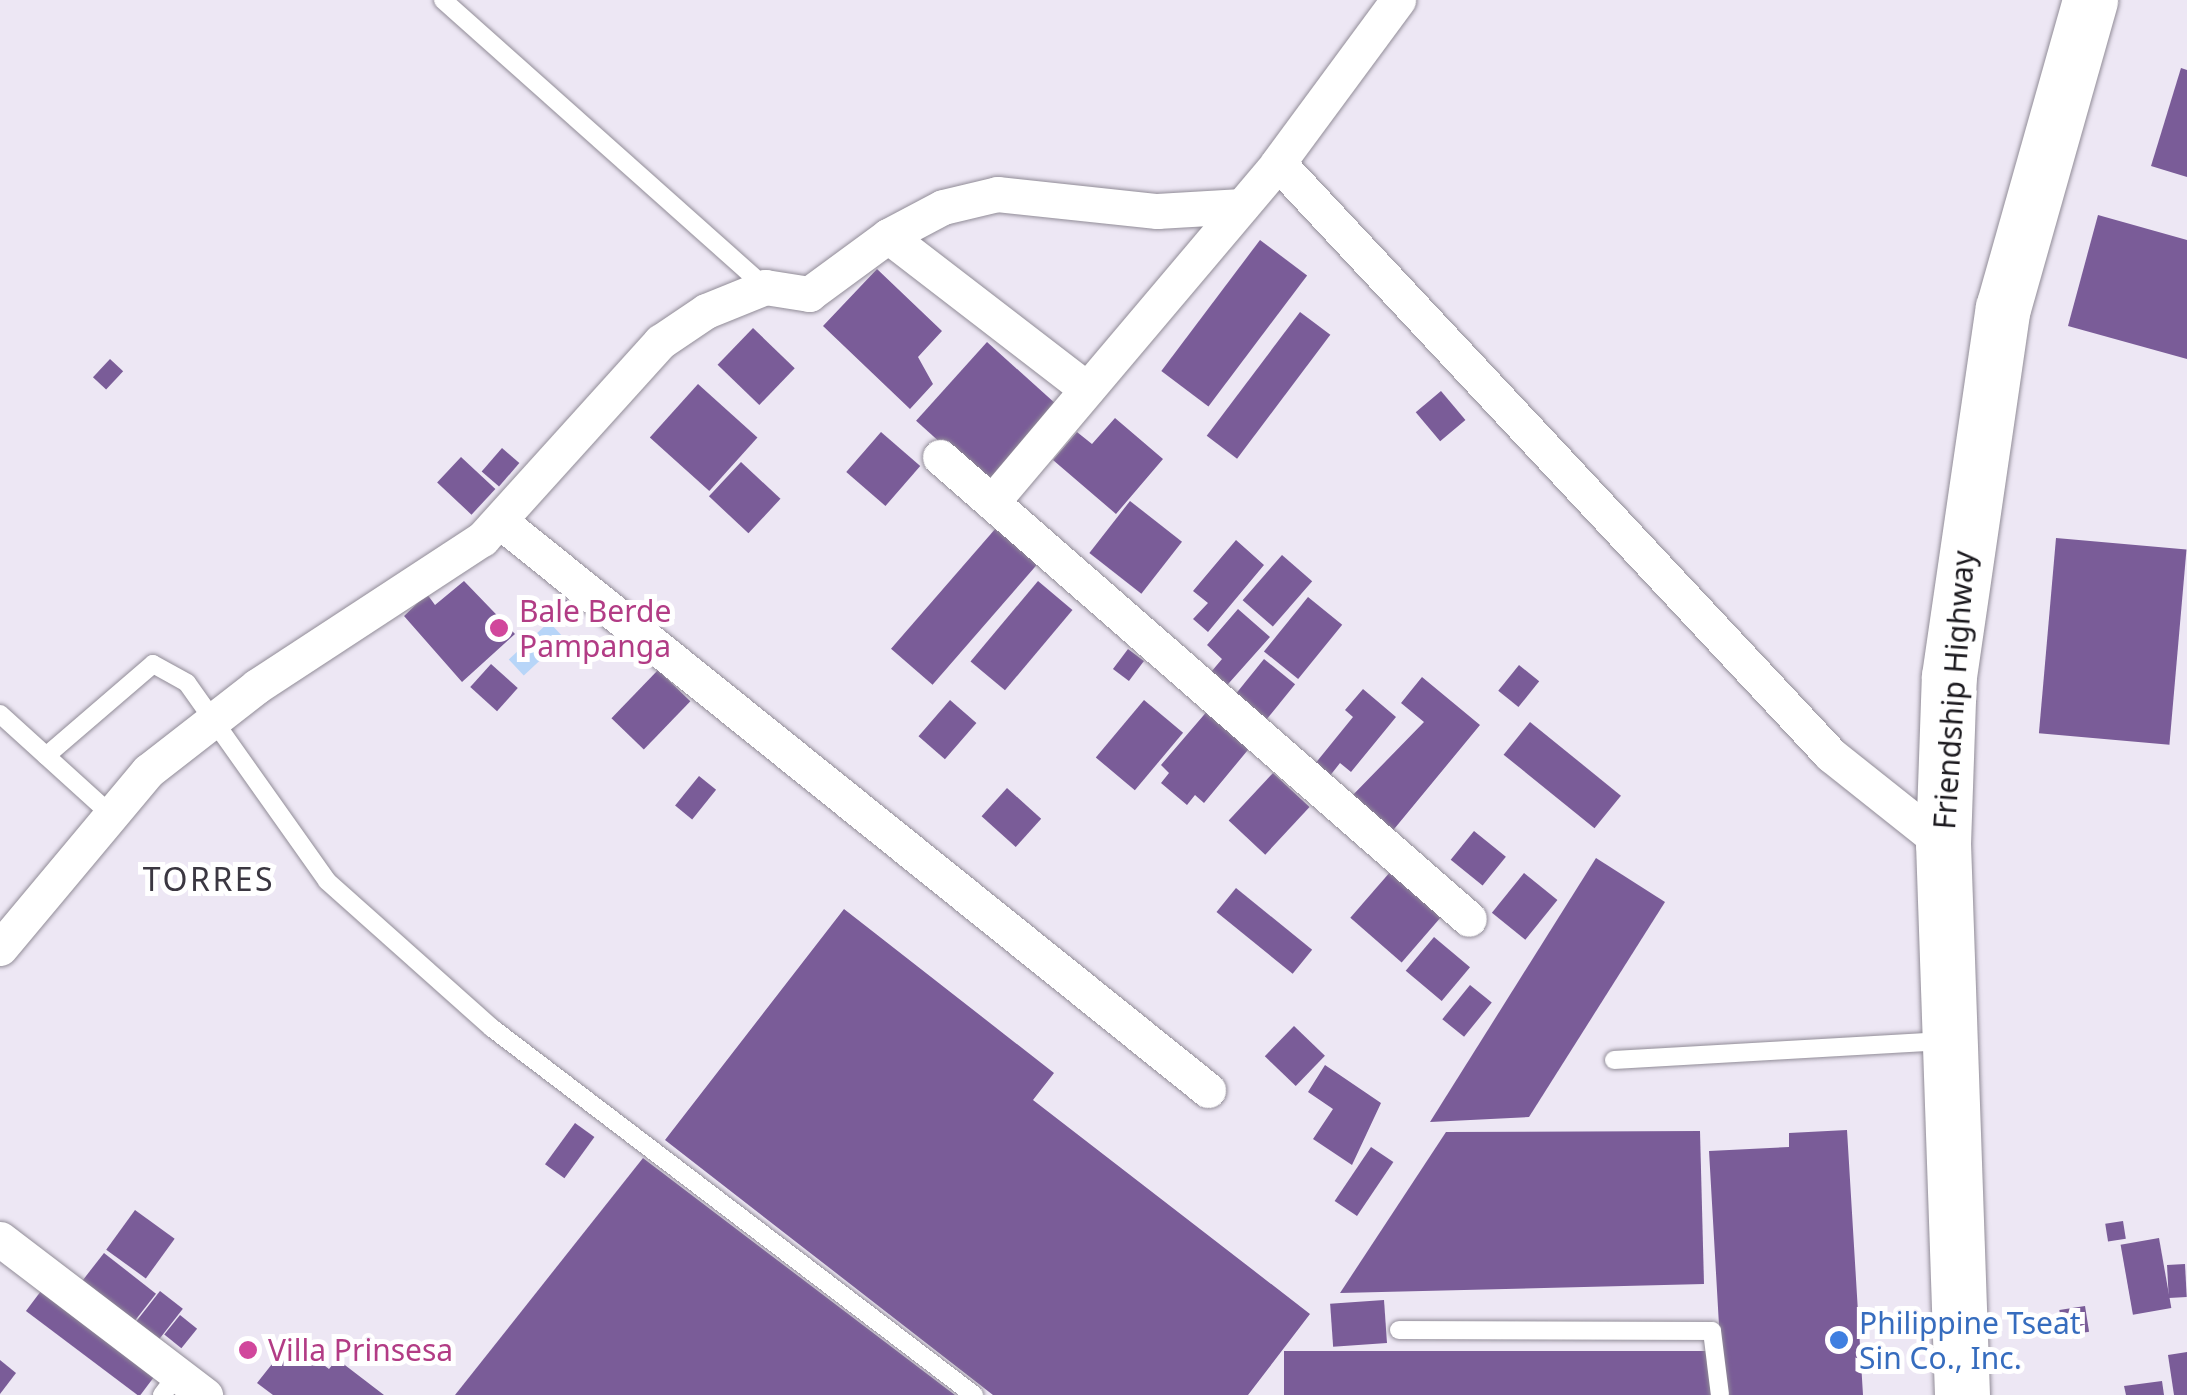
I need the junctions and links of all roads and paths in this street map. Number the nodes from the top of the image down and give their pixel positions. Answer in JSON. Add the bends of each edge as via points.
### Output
{"nodes":[{"id":1,"x":443,"y":0,"type":"edge"},
{"id":2,"x":1398,"y":0,"type":"edge"},
{"id":3,"x":2090,"y":0,"type":"edge"},
{"id":4,"x":1278,"y":163,"type":"junction"},
{"id":5,"x":1242,"y":206,"type":"junction"},
{"id":6,"x":888,"y":236,"type":"junction"},
{"id":7,"x":765,"y":287,"type":"junction"},
{"id":8,"x":1086,"y":389,"type":"junction"},
{"id":9,"x":940,"y":457,"type":"dead end"},
{"id":10,"x":992,"y":502,"type":"junction"},
{"id":11,"x":501,"y":522,"type":"junction"},
{"id":12,"x":0,"y":714,"type":"edge"},
{"id":13,"x":218,"y":716,"type":"junction"},
{"id":14,"x":46,"y":756,"type":"junction"},
{"id":15,"x":109,"y":813,"type":"junction"},
{"id":16,"x":1943,"y":844,"type":"junction"},
{"id":17,"x":1468,"y":919,"type":"dead end"},
{"id":18,"x":0,"y":948,"type":"edge"},
{"id":19,"x":1954,"y":1040,"type":"junction"},
{"id":20,"x":1614,"y":1060,"type":"dead end"},
{"id":21,"x":1208,"y":1090,"type":"dead end"},
{"id":22,"x":0,"y":1240,"type":"edge"},
{"id":23,"x":1400,"y":1330,"type":"dead end"},
{"id":24,"x":182,"y":1388,"type":"edge"},
{"id":25,"x":974,"y":1395,"type":"edge"},
{"id":26,"x":1720,"y":1395,"type":"edge"},
{"id":27,"x":1962,"y":1395,"type":"edge"}],
"edges":[{"from":1,"to":7,"type":"lane"},
{"from":2,"to":4,"type":"street"},
{"from":3,"to":16,"type":"main road","name":"Friendship Highway","via":[[2059,87],[1976,450],[1949,676]]},
{"from":4,"to":5,"type":"street"},
{"from":4,"to":16,"type":"street","via":[[1831,755]]},
{"from":5,"to":6,"type":"street","via":[[1157,211],[997,194],[943,207]]},
{"from":5,"to":8,"type":"street"},
{"from":6,"to":7,"type":"street","via":[[809,294]]},
{"from":6,"to":8,"type":"street"},
{"from":7,"to":11,"type":"street","via":[[660,342]]},
{"from":8,"to":10,"type":"street"},
{"from":9,"to":10,"type":"street"},
{"from":10,"to":17,"type":"street"},
{"from":11,"to":13,"type":"street"},
{"from":11,"to":21,"type":"street"},
{"from":12,"to":14,"type":"lane"},
{"from":13,"to":14,"type":"lane","via":[[153,664]]},
{"from":13,"to":15,"type":"street"},
{"from":13,"to":25,"type":"lane","via":[[326,882],[492,1028]]},
{"from":14,"to":15,"type":"lane"},
{"from":15,"to":18,"type":"street"},
{"from":16,"to":19,"type":"main road","name":"Friendship Highway"},
{"from":19,"to":20,"type":"lane"},
{"from":19,"to":27,"type":"main road","name":"Friendship Highway"},
{"from":22,"to":24,"type":"street"},
{"from":23,"to":26,"type":"lane","via":[[1712,1332]]}]}
